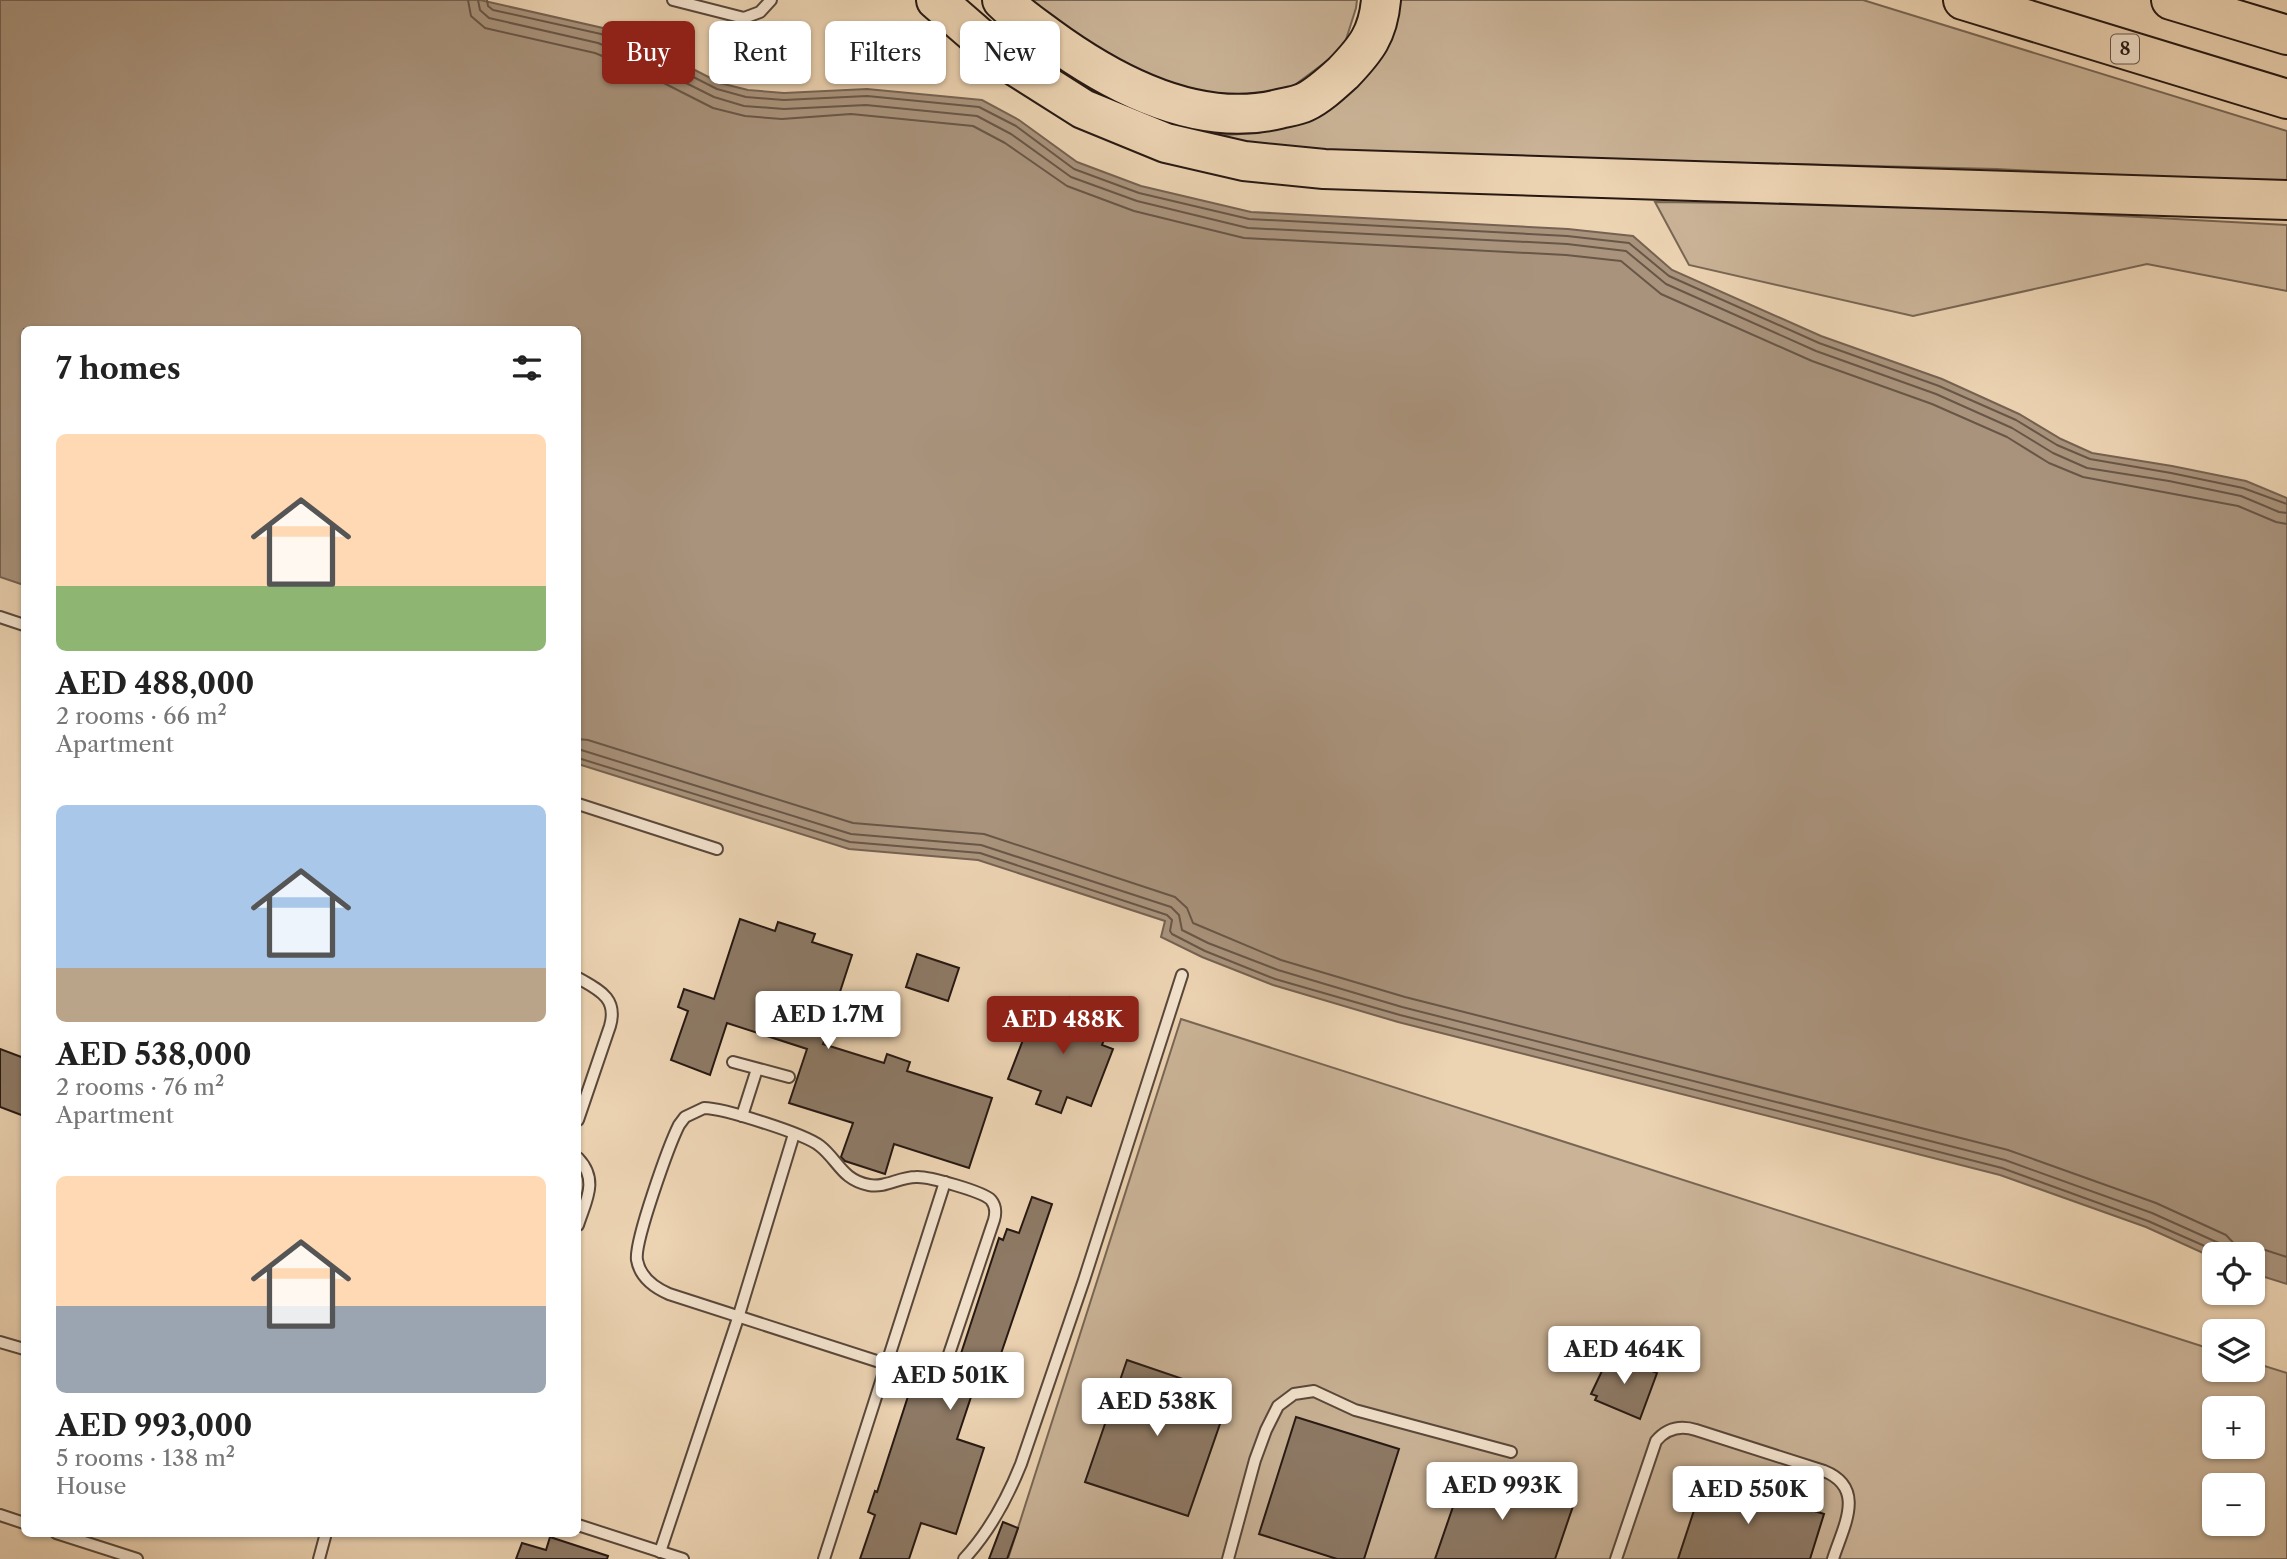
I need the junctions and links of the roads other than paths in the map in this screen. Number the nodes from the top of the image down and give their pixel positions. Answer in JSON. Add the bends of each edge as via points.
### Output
{"nodes":[{"id":1,"x":673,"y":0,"type":"edge"},
{"id":2,"x":771,"y":0,"type":"edge"},
{"id":3,"x":936,"y":0,"type":"edge"},
{"id":4,"x":1002,"y":0,"type":"edge"},
{"id":5,"x":1381,"y":0,"type":"edge"},
{"id":6,"x":1963,"y":0,"type":"edge"},
{"id":7,"x":2171,"y":0,"type":"edge"},
{"id":8,"x":2287,"y":35,"type":"edge"},
{"id":9,"x":2287,"y":99,"type":"edge"},
{"id":10,"x":2287,"y":200,"type":"edge"},
{"id":11,"x":0,"y":617,"type":"edge"},
{"id":12,"x":21,"y":624,"type":"edge"},
{"id":13,"x":581,"y":805,"type":"edge"},
{"id":14,"x":717,"y":849,"type":"dead end"},
{"id":15,"x":1182,"y":975,"type":"dead end"},
{"id":16,"x":581,"y":980,"type":"edge"},
{"id":17,"x":733,"y":1062,"type":"dead end"},
{"id":18,"x":757,"y":1069,"type":"junction"},
{"id":19,"x":789,"y":1077,"type":"dead end"},
{"id":20,"x":581,"y":1112,"type":"edge"},
{"id":21,"x":742,"y":1116,"type":"junction"},
{"id":22,"x":794,"y":1134,"type":"junction"},
{"id":23,"x":581,"y":1161,"type":"edge"},
{"id":24,"x":945,"y":1182,"type":"junction"},
{"id":25,"x":581,"y":1216,"type":"edge"},
{"id":26,"x":738,"y":1318,"type":"junction"},
{"id":27,"x":0,"y":1342,"type":"edge"},
{"id":28,"x":21,"y":1348,"type":"edge"},
{"id":29,"x":886,"y":1365,"type":"junction"},
{"id":30,"x":1511,"y":1452,"type":"dead end"},
{"id":31,"x":0,"y":1515,"type":"edge"},
{"id":32,"x":21,"y":1522,"type":"edge"},
{"id":33,"x":581,"y":1526,"type":"edge"},
{"id":34,"x":68,"y":1537,"type":"edge"},
{"id":35,"x":325,"y":1537,"type":"edge"},
{"id":36,"x":660,"y":1552,"type":"junction"},
{"id":37,"x":137,"y":1559,"type":"edge"},
{"id":38,"x":318,"y":1559,"type":"edge"},
{"id":39,"x":683,"y":1559,"type":"edge"},
{"id":40,"x":824,"y":1559,"type":"edge"},
{"id":41,"x":964,"y":1559,"type":"edge"},
{"id":42,"x":1228,"y":1559,"type":"edge"},
{"id":43,"x":1616,"y":1559,"type":"edge"},
{"id":44,"x":1833,"y":1559,"type":"edge"}],
"edges":[{"from":1,"to":2,"type":"lane","via":[[744,18],[760,12]]},
{"from":3,"to":10,"type":"highway","via":[[1004,59],[1083,110],[1166,143],[1244,161],[1324,169]]},
{"from":4,"to":5,"type":"highway","via":[[1079,60],[1126,85],[1214,113],[1258,114],[1304,103],[1336,79],[1367,48]]},
{"from":6,"to":9,"type":"highway","number":"8"},
{"from":7,"to":8,"type":"highway"},
{"from":11,"to":12,"type":"lane"},
{"from":13,"to":14,"type":"lane"},
{"from":15,"to":41,"type":"lane","via":[[1017,1473],[998,1514]]},
{"from":16,"to":20,"type":"lane","via":[[606,996],[612,1018]]},
{"from":17,"to":18,"type":"lane"},
{"from":18,"to":19,"type":"lane"},
{"from":18,"to":21,"type":"lane"},
{"from":21,"to":22,"type":"lane"},
{"from":21,"to":26,"type":"lane","via":[[704,1108],[678,1125],[637,1250],[640,1270],[657,1289]]},
{"from":22,"to":24,"type":"lane","via":[[821,1146],[842,1171],[864,1183],[887,1185],[918,1177]]},
{"from":22,"to":26,"type":"lane"},
{"from":23,"to":25,"type":"lane","via":[[590,1188]]},
{"from":24,"to":29,"type":"lane"},
{"from":24,"to":29,"type":"lane","via":[[986,1196],[994,1204],[994,1220],[944,1366],[923,1376]]},
{"from":26,"to":29,"type":"lane"},
{"from":26,"to":36,"type":"lane"},
{"from":27,"to":28,"type":"lane"},
{"from":29,"to":40,"type":"lane"},
{"from":30,"to":42,"type":"lane","via":[[1344,1406],[1314,1391],[1294,1394],[1278,1406],[1266,1430]]},
{"from":31,"to":32,"type":"lane"},
{"from":33,"to":36,"type":"lane"},
{"from":34,"to":37,"type":"lane"},
{"from":35,"to":38,"type":"lane"},
{"from":36,"to":39,"type":"lane"},
{"from":43,"to":44,"type":"lane","via":[[1656,1441],[1681,1427],[1839,1479],[1848,1493],[1849,1510]]}]}
